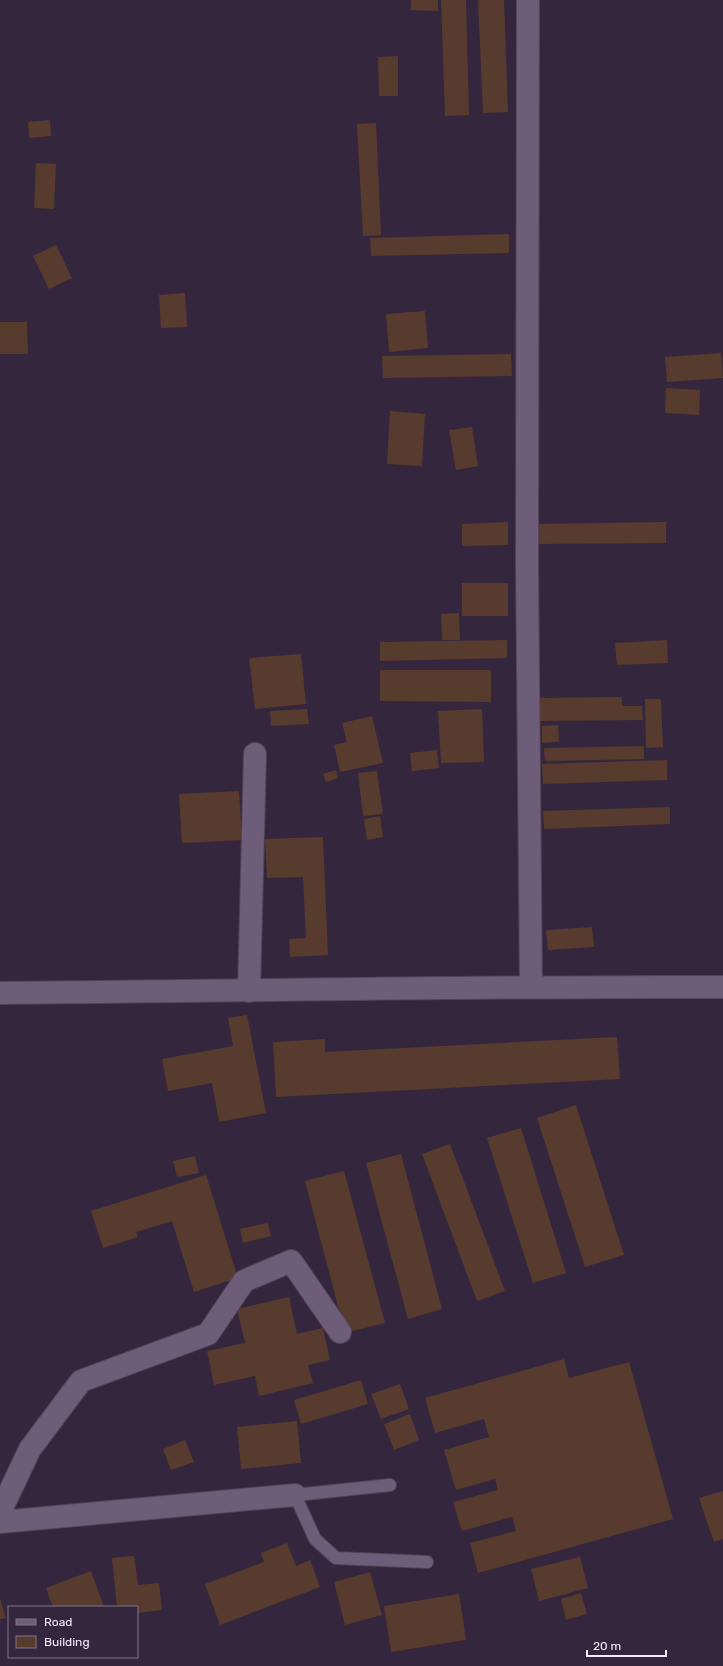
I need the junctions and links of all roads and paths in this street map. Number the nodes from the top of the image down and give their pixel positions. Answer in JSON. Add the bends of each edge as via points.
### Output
{"nodes":[{"id":1,"x":528,"y":0,"type":"edge"},
{"id":2,"x":255,"y":754,"type":"dead end"},
{"id":3,"x":531,"y":986,"type":"junction"},
{"id":4,"x":723,"y":987,"type":"edge"},
{"id":5,"x":249,"y":991,"type":"junction"},
{"id":6,"x":0,"y":993,"type":"edge"},
{"id":7,"x":340,"y":1332,"type":"dead end"},
{"id":8,"x":390,"y":1485,"type":"dead end"},
{"id":9,"x":295,"y":1495,"type":"junction"},
{"id":10,"x":0,"y":1512,"type":"edge"},
{"id":11,"x":0,"y":1522,"type":"edge"},
{"id":12,"x":427,"y":1562,"type":"dead end"}],
"edges":[{"from":1,"to":3,"type":"street","via":[[526,565]]},
{"from":2,"to":5,"type":"street"},
{"from":3,"to":4,"type":"street"},
{"from":3,"to":5,"type":"street"},
{"from":5,"to":6,"type":"street"},
{"from":7,"to":10,"type":"street","via":[[291,1261],[244,1281],[208,1334],[81,1381],[30,1448]]},
{"from":8,"to":9,"type":"lane"},
{"from":9,"to":11,"type":"street"},
{"from":9,"to":12,"type":"lane","via":[[315,1539],[336,1558]]}]}
